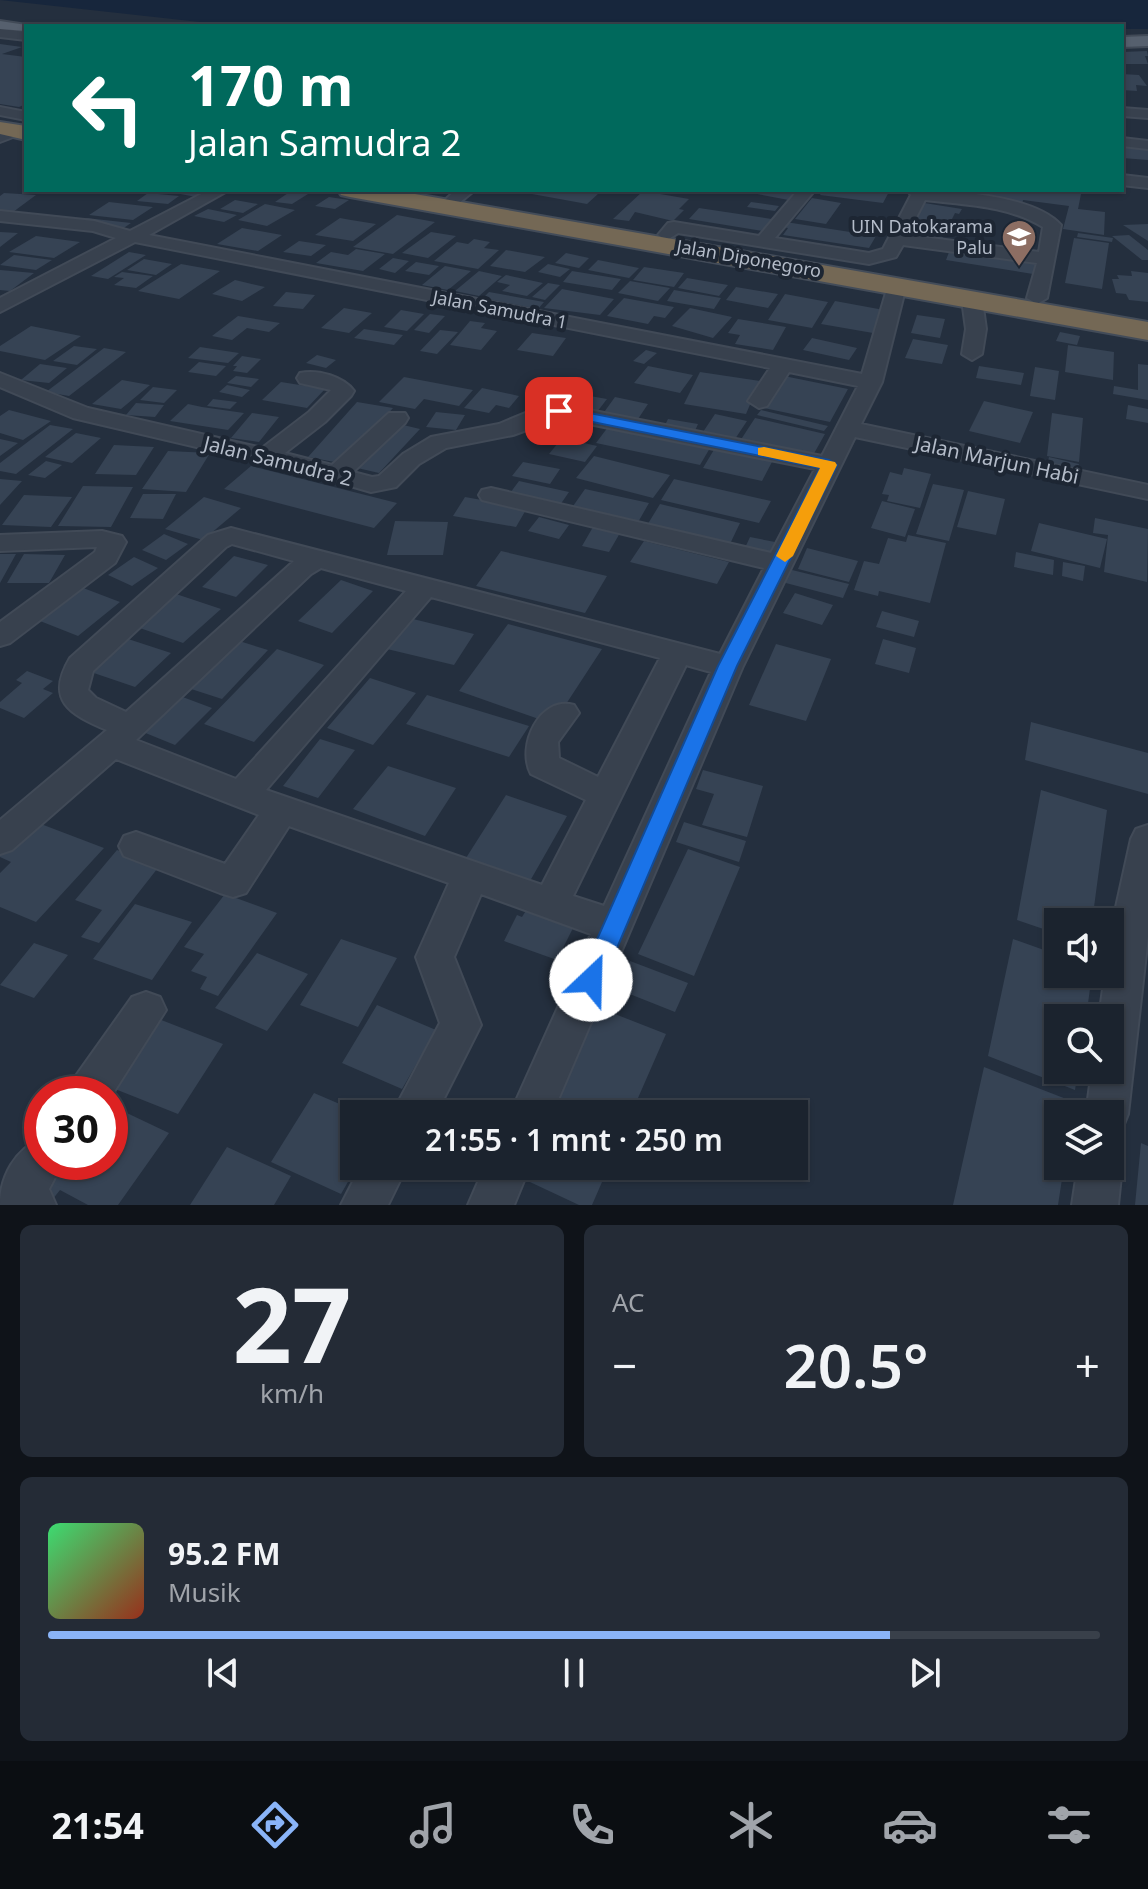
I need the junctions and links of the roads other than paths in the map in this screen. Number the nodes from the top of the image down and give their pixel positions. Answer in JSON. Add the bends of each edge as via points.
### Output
{"nodes":[{"id":1,"x":0,"y":25,"type":"edge"},
{"id":2,"x":24,"y":27,"type":"edge"},
{"id":3,"x":0,"y":36,"type":"edge"},
{"id":4,"x":24,"y":39,"type":"edge"},
{"id":5,"x":1124,"y":43,"type":"edge"},
{"id":6,"x":1148,"y":43,"type":"edge"},
{"id":7,"x":1124,"y":112,"type":"edge"},
{"id":8,"x":1148,"y":114,"type":"edge"},
{"id":9,"x":1124,"y":142,"type":"edge"},
{"id":10,"x":1148,"y":145,"type":"edge"},
{"id":11,"x":1124,"y":180,"type":"edge"},
{"id":12,"x":1148,"y":183,"type":"edge"},
{"id":13,"x":217,"y":192,"type":"edge"},
{"id":14,"x":361,"y":192,"type":"edge"},
{"id":15,"x":425,"y":192,"type":"edge"},
{"id":16,"x":805,"y":192,"type":"edge"},
{"id":17,"x":917,"y":192,"type":"edge"},
{"id":18,"x":460,"y":195,"type":"edge"},
{"id":19,"x":0,"y":216,"type":"edge"},
{"id":20,"x":667,"y":235,"type":"junction"},
{"id":21,"x":129,"y":236,"type":"junction"},
{"id":22,"x":896,"y":239,"type":"junction"},
{"id":23,"x":763,"y":242,"type":"junction"},
{"id":24,"x":1047,"y":259,"type":"junction"},
{"id":25,"x":897,"y":286,"type":"junction"},
{"id":26,"x":1018,"y":299,"type":"junction"},
{"id":27,"x":972,"y":300,"type":"junction"},
{"id":28,"x":0,"y":306,"type":"edge"},
{"id":29,"x":1148,"y":318,"type":"edge"},
{"id":30,"x":1148,"y":331,"type":"edge"},
{"id":31,"x":972,"y":354,"type":"dead end"},
{"id":32,"x":783,"y":365,"type":"junction"},
{"id":33,"x":308,"y":378,"type":"dead end"},
{"id":34,"x":0,"y":379,"type":"edge"},
{"id":35,"x":871,"y":382,"type":"junction"},
{"id":36,"x":759,"y":401,"type":"dead end"},
{"id":37,"x":397,"y":418,"type":"dead end"},
{"id":38,"x":847,"y":428,"type":"junction"},
{"id":39,"x":266,"y":456,"type":"junction"},
{"id":40,"x":829,"y":465,"type":"junction"},
{"id":41,"x":336,"y":474,"type":"junction"},
{"id":42,"x":1148,"y":492,"type":"edge"},
{"id":43,"x":491,"y":495,"type":"dead end"},
{"id":44,"x":0,"y":543,"type":"edge"},
{"id":45,"x":318,"y":559,"type":"junction"},
{"id":46,"x":781,"y":564,"type":"junction"},
{"id":47,"x":425,"y":587,"type":"junction"},
{"id":48,"x":0,"y":636,"type":"edge"},
{"id":49,"x":677,"y":653,"type":"junction"},
{"id":50,"x":728,"y":666,"type":"junction"},
{"id":51,"x":563,"y":713,"type":"dead end"},
{"id":52,"x":122,"y":735,"type":"junction"},
{"id":53,"x":242,"y":795,"type":"junction"},
{"id":54,"x":606,"y":795,"type":"junction"},
{"id":55,"x":281,"y":810,"type":"junction"},
{"id":56,"x":1148,"y":839,"type":"edge"},
{"id":57,"x":0,"y":840,"type":"edge"},
{"id":58,"x":136,"y":846,"type":"dead end"},
{"id":59,"x":470,"y":877,"type":"junction"},
{"id":60,"x":551,"y":904,"type":"junction"},
{"id":61,"x":615,"y":926,"type":"junction"},
{"id":62,"x":1139,"y":933,"type":"edge"},
{"id":63,"x":146,"y":1010,"type":"dead end"},
{"id":64,"x":100,"y":1076,"type":"edge"},
{"id":65,"x":421,"y":1100,"type":"edge"},
{"id":66,"x":537,"y":1100,"type":"edge"},
{"id":67,"x":1109,"y":1100,"type":"edge"},
{"id":68,"x":32,"y":1180,"type":"edge"},
{"id":69,"x":377,"y":1180,"type":"edge"},
{"id":70,"x":502,"y":1180,"type":"edge"},
{"id":71,"x":1098,"y":1180,"type":"edge"},
{"id":72,"x":20,"y":1203,"type":"edge"},
{"id":73,"x":364,"y":1205,"type":"edge"},
{"id":74,"x":491,"y":1205,"type":"edge"},
{"id":75,"x":1095,"y":1205,"type":"edge"}],
"edges":[{"from":1,"to":2,"type":"main road"},
{"from":3,"to":4,"type":"street"},
{"from":5,"to":6,"type":"main road"},
{"from":7,"to":8,"type":"street"},
{"from":9,"to":10,"type":"street"},
{"from":11,"to":12,"type":"street"},
{"from":13,"to":21,"type":"street"},
{"from":14,"to":25,"type":"highway","name":"Jalan Diponegoro"},
{"from":15,"to":18,"type":"highway","name":"Jalan Diponegoro"},
{"from":16,"to":23,"type":"street"},
{"from":17,"to":22,"type":"street"},
{"from":17,"to":24,"type":"street","via":[[974,207],[1024,211],[1052,225]]},
{"from":18,"to":20,"type":"highway","name":"Jalan Diponegoro"},
{"from":19,"to":21,"type":"street","name":"Jalan Samudra 1","via":[[94,226]]},
{"from":20,"to":23,"type":"street","via":[[674,227]]},
{"from":20,"to":26,"type":"highway","name":"Jalan Diponegoro"},
{"from":21,"to":28,"type":"street"},
{"from":21,"to":32,"type":"street","name":"Jalan Samudra 1"},
{"from":22,"to":23,"type":"street","via":[[890,253],[869,259]]},
{"from":22,"to":24,"type":"street","via":[[960,241]]},
{"from":24,"to":26,"type":"street"},
{"from":25,"to":27,"type":"highway","name":"Jalan Diponegoro"},
{"from":25,"to":35,"type":"street"},
{"from":26,"to":27,"type":"highway","name":"Jalan Diponegoro"},
{"from":26,"to":29,"type":"highway","name":"Jalan Diponegoro"},
{"from":26,"to":30,"type":"highway","name":"Jalan Diponegoro"},
{"from":27,"to":31,"type":"street"},
{"from":32,"to":35,"type":"street","name":"Jalan Samudra 1"},
{"from":32,"to":36,"type":"street"},
{"from":33,"to":39,"type":"street","via":[[343,391]]},
{"from":34,"to":39,"type":"street","name":"Jalan Samudra 2","via":[[81,413]]},
{"from":35,"to":38,"type":"street"},
{"from":37,"to":41,"type":"street"},
{"from":38,"to":40,"type":"street"},
{"from":38,"to":42,"type":"street","name":"Jalan Marjun Habi"},
{"from":39,"to":41,"type":"street","name":"Jalan Samudra 2"},
{"from":40,"to":41,"type":"street","name":"Jalan Samudra 2","via":[[559,411],[495,433],[439,442],[382,484]]},
{"from":40,"to":46,"type":"street"},
{"from":43,"to":46,"type":"street"},
{"from":44,"to":48,"type":"street","via":[[113,542],[106,557]]},
{"from":45,"to":47,"type":"street"},
{"from":45,"to":52,"type":"street","via":[[301,568]]},
{"from":45,"to":52,"type":"street","via":[[235,536],[221,538],[199,557],[71,679],[78,702]]},
{"from":46,"to":50,"type":"street"},
{"from":47,"to":49,"type":"street"},
{"from":47,"to":53,"type":"street"},
{"from":49,"to":50,"type":"street"},
{"from":49,"to":54,"type":"street"},
{"from":50,"to":61,"type":"street"},
{"from":51,"to":54,"type":"street","via":[[542,740],[543,765]]},
{"from":52,"to":53,"type":"street"},
{"from":52,"to":57,"type":"street"},
{"from":53,"to":55,"type":"street"},
{"from":54,"to":60,"type":"street"},
{"from":55,"to":58,"type":"street","via":[[233,882]]},
{"from":55,"to":59,"type":"street"},
{"from":56,"to":62,"type":"street"},
{"from":59,"to":60,"type":"street"},
{"from":59,"to":65,"type":"street","via":[[435,957],[461,1025]]},
{"from":60,"to":61,"type":"street"},
{"from":61,"to":66,"type":"street"},
{"from":62,"to":67,"type":"street"},
{"from":63,"to":64,"type":"street"},
{"from":68,"to":72,"type":"street"},
{"from":69,"to":73,"type":"street"},
{"from":70,"to":74,"type":"street"},
{"from":71,"to":75,"type":"street"}]}
